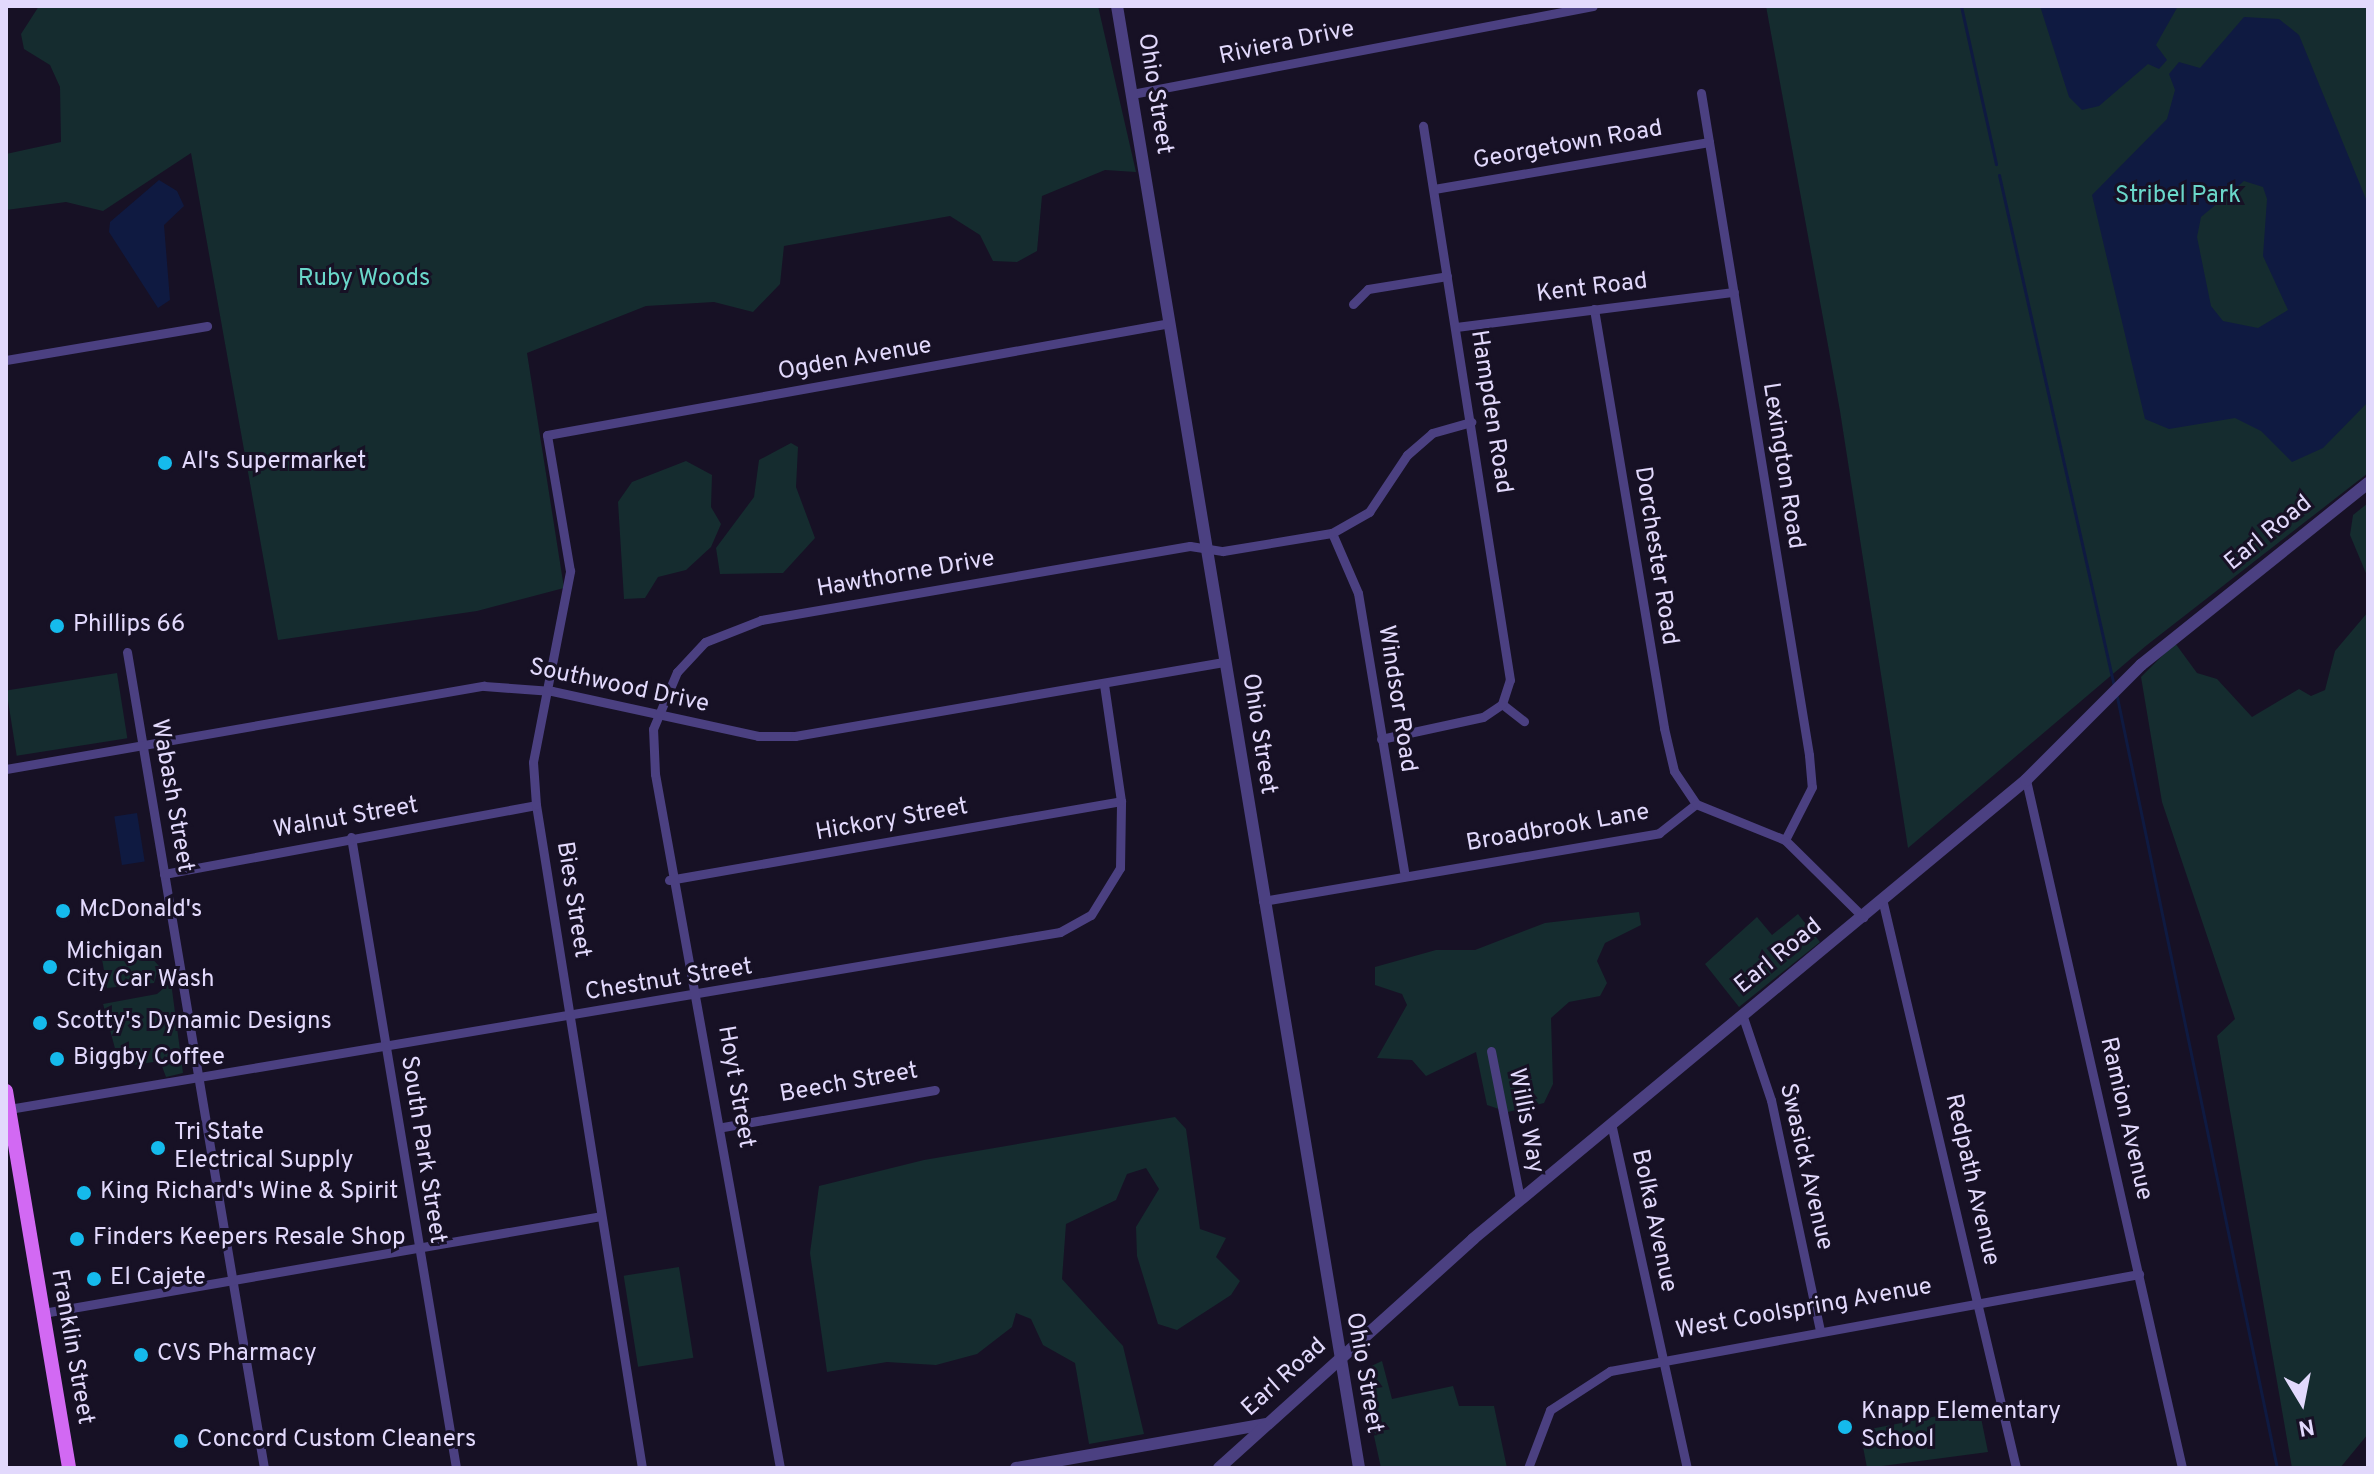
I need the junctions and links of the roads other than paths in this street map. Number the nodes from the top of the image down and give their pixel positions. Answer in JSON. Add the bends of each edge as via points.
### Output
{"nodes":[{"id":1,"x":1117,"y":6,"type":"edge"},
{"id":2,"x":1593,"y":6,"type":"edge"},
{"id":3,"x":1701,"y":93,"type":"dead end"},
{"id":4,"x":1132,"y":94,"type":"junction"},
{"id":5,"x":1423,"y":126,"type":"dead end"},
{"id":6,"x":1709,"y":142,"type":"junction"},
{"id":7,"x":1434,"y":189,"type":"junction"},
{"id":8,"x":1447,"y":276,"type":"junction"},
{"id":9,"x":1734,"y":292,"type":"junction"},
{"id":10,"x":1353,"y":304,"type":"dead end"},
{"id":11,"x":1594,"y":309,"type":"junction"},
{"id":12,"x":1170,"y":323,"type":"junction"},
{"id":13,"x":207,"y":326,"type":"dead end"},
{"id":14,"x":1456,"y":327,"type":"junction"},
{"id":15,"x":6,"y":360,"type":"edge"},
{"id":16,"x":1471,"y":422,"type":"junction"},
{"id":17,"x":547,"y":435,"type":"joint"},
{"id":18,"x":2368,"y":483,"type":"edge"},
{"id":19,"x":1332,"y":533,"type":"junction"},
{"id":20,"x":1204,"y":548,"type":"junction"},
{"id":21,"x":127,"y":652,"type":"dead end"},
{"id":22,"x":1224,"y":662,"type":"junction"},
{"id":23,"x":1104,"y":684,"type":"junction"},
{"id":24,"x":552,"y":691,"type":"junction"},
{"id":25,"x":1502,"y":704,"type":"junction"},
{"id":26,"x":656,"y":714,"type":"junction"},
{"id":27,"x":1524,"y":721,"type":"dead end"},
{"id":28,"x":1381,"y":739,"type":"junction"},
{"id":29,"x":140,"y":746,"type":"junction"},
{"id":30,"x":6,"y":769,"type":"edge"},
{"id":31,"x":2026,"y":780,"type":"junction"},
{"id":32,"x":1121,"y":801,"type":"junction"},
{"id":33,"x":1696,"y":804,"type":"junction"},
{"id":34,"x":536,"y":805,"type":"junction"},
{"id":35,"x":351,"y":837,"type":"junction"},
{"id":36,"x":1785,"y":840,"type":"junction"},
{"id":37,"x":164,"y":874,"type":"junction"},
{"id":38,"x":1405,"y":876,"type":"junction"},
{"id":39,"x":669,"y":880,"type":"junction"},
{"id":40,"x":1263,"y":901,"type":"junction"},
{"id":41,"x":1883,"y":903,"type":"junction"},
{"id":42,"x":1863,"y":917,"type":"junction"},
{"id":43,"x":696,"y":998,"type":"junction"},
{"id":44,"x":1742,"y":1014,"type":"junction"},
{"id":45,"x":571,"y":1016,"type":"junction"},
{"id":46,"x":386,"y":1046,"type":"junction"},
{"id":47,"x":1491,"y":1051,"type":"dead end"},
{"id":48,"x":196,"y":1078,"type":"junction"},
{"id":49,"x":935,"y":1090,"type":"dead end"},
{"id":50,"x":6,"y":1091,"type":"edge"},
{"id":51,"x":9,"y":1109,"type":"junction"},
{"id":52,"x":1611,"y":1123,"type":"junction"},
{"id":53,"x":723,"y":1127,"type":"junction"},
{"id":54,"x":1520,"y":1199,"type":"junction"},
{"id":55,"x":601,"y":1216,"type":"junction"},
{"id":56,"x":417,"y":1250,"type":"junction"},
{"id":57,"x":2139,"y":1274,"type":"junction"},
{"id":58,"x":231,"y":1280,"type":"junction"},
{"id":59,"x":1980,"y":1302,"type":"junction"},
{"id":60,"x":43,"y":1313,"type":"junction"},
{"id":61,"x":1820,"y":1331,"type":"junction"},
{"id":62,"x":1661,"y":1357,"type":"junction"},
{"id":63,"x":1338,"y":1360,"type":"junction"},
{"id":64,"x":1268,"y":1424,"type":"junction"},
{"id":65,"x":69,"y":1468,"type":"edge"},
{"id":66,"x":264,"y":1468,"type":"edge"},
{"id":67,"x":456,"y":1468,"type":"edge"},
{"id":68,"x":642,"y":1468,"type":"edge"},
{"id":69,"x":780,"y":1468,"type":"edge"},
{"id":70,"x":1016,"y":1468,"type":"edge"},
{"id":71,"x":1219,"y":1468,"type":"edge"},
{"id":72,"x":1359,"y":1468,"type":"edge"},
{"id":73,"x":1528,"y":1468,"type":"edge"},
{"id":74,"x":1687,"y":1468,"type":"edge"},
{"id":75,"x":2016,"y":1468,"type":"edge"},
{"id":76,"x":2182,"y":1468,"type":"edge"}],
"edges":[{"from":1,"to":4,"type":"street","name":"Ohio Street"},
{"from":2,"to":4,"type":"street","name":"Riviera Drive"},
{"from":3,"to":6,"type":"street","name":"Lexington Road"},
{"from":4,"to":12,"type":"street","name":"Ohio Street"},
{"from":5,"to":7,"type":"street","name":"Hampden Road"},
{"from":6,"to":7,"type":"street","name":"Georgetown Road"},
{"from":6,"to":9,"type":"street","name":"Lexington Road"},
{"from":7,"to":8,"type":"street","name":"Hampden Road"},
{"from":8,"to":10,"type":"street","via":[[1368,289]]},
{"from":8,"to":14,"type":"street","name":"Hampden Road"},
{"from":9,"to":11,"type":"street","name":"Kent Road"},
{"from":9,"to":36,"type":"street","name":"Lexington Road","via":[[1812,787]]},
{"from":11,"to":14,"type":"street","name":"Kent Road"},
{"from":11,"to":33,"type":"street","name":"Dorchester Road","via":[[1664,728],[1674,771]]},
{"from":12,"to":17,"type":"street","name":"Ogden Avenue"},
{"from":12,"to":20,"type":"street","name":"Ohio Street"},
{"from":13,"to":15,"type":"street"},
{"from":14,"to":16,"type":"street","name":"Hampden Road"},
{"from":16,"to":19,"type":"street","via":[[1432,433],[1407,455],[1369,512]]},
{"from":16,"to":25,"type":"street","name":"Hampden Road","via":[[1509,656]]},
{"from":17,"to":24,"type":"street","name":"Bies Street","via":[[570,571]]},
{"from":18,"to":31,"type":"street","name":"Earl Road","via":[[2141,665]]},
{"from":19,"to":20,"type":"street","name":"Hawthorne Drive"},
{"from":19,"to":28,"type":"street","name":"Windsor Road","via":[[1358,593]]},
{"from":20,"to":22,"type":"street","name":"Ohio Street"},
{"from":20,"to":26,"type":"street","name":"Hawthorne Drive","via":[[733,628],[705,642],[677,672]]},
{"from":21,"to":29,"type":"street","name":"Wabash Street"},
{"from":22,"to":23,"type":"street","name":"Southwood Drive"},
{"from":22,"to":40,"type":"street","name":"Ohio Street"},
{"from":23,"to":26,"type":"street","name":"Southwood Drive","via":[[795,736],[758,736]]},
{"from":23,"to":32,"type":"street","name":"Chestnut Street"},
{"from":24,"to":26,"type":"street","name":"Southwood Drive"},
{"from":24,"to":29,"type":"street","name":"Southwood Drive","via":[[484,686]]},
{"from":24,"to":34,"type":"street","name":"Bies Street","via":[[533,762]]},
{"from":25,"to":27,"type":"street"},
{"from":25,"to":28,"type":"street","via":[[1462,725]]},
{"from":26,"to":39,"type":"street","name":"Hoyt Street","via":[[652,743]]},
{"from":28,"to":38,"type":"street","name":"Windsor Road"},
{"from":29,"to":30,"type":"street","name":"Southwood Drive"},
{"from":29,"to":37,"type":"street","name":"Wabash Street"},
{"from":31,"to":41,"type":"street","name":"Earl Road"},
{"from":31,"to":57,"type":"street","name":"Ramion Avenue"},
{"from":32,"to":39,"type":"street","name":"Hickory Street"},
{"from":32,"to":43,"type":"street","name":"Chestnut Street","via":[[1124,846],[1115,886],[1091,915],[1060,932]]},
{"from":33,"to":36,"type":"street"},
{"from":33,"to":38,"type":"street","name":"Broadbrook Lane","via":[[1659,833]]},
{"from":34,"to":35,"type":"street","name":"Walnut Street"},
{"from":34,"to":45,"type":"street","name":"Bies Street"},
{"from":35,"to":37,"type":"street","name":"Walnut Street"},
{"from":35,"to":46,"type":"street","name":"South Park Street"},
{"from":36,"to":42,"type":"street"},
{"from":37,"to":48,"type":"street","name":"Wabash Street"},
{"from":38,"to":40,"type":"street","name":"Broadbrook Lane"},
{"from":39,"to":43,"type":"street","name":"Hoyt Street"},
{"from":40,"to":63,"type":"street","name":"Ohio Street"},
{"from":41,"to":42,"type":"street","name":"Earl Road"},
{"from":41,"to":59,"type":"street","name":"Redpath Avenue"},
{"from":42,"to":44,"type":"street","name":"Earl Road"},
{"from":43,"to":45,"type":"street","name":"Chestnut Street"},
{"from":43,"to":53,"type":"street","name":"Hoyt Street"},
{"from":44,"to":52,"type":"street","name":"Earl Road"},
{"from":44,"to":61,"type":"street","name":"Swasick Avenue","via":[[1772,1103]]},
{"from":45,"to":46,"type":"street","name":"Chestnut Street"},
{"from":45,"to":55,"type":"street","name":"Bies Street"},
{"from":46,"to":48,"type":"street","name":"Chestnut Street"},
{"from":46,"to":56,"type":"street","name":"South Park Street"},
{"from":47,"to":54,"type":"street","name":"Willis Way"},
{"from":48,"to":51,"type":"street","name":"Chestnut Street"},
{"from":48,"to":58,"type":"street","name":"Wabash Street"},
{"from":49,"to":53,"type":"street","name":"Beech Street"},
{"from":50,"to":51,"type":"main road","name":"Franklin Street"},
{"from":51,"to":60,"type":"main road","name":"Franklin Street"},
{"from":52,"to":54,"type":"street","name":"Earl Road"},
{"from":52,"to":62,"type":"street","name":"Bolka Avenue"},
{"from":53,"to":69,"type":"street","name":"Hoyt Street"},
{"from":54,"to":63,"type":"street","name":"Earl Road"},
{"from":55,"to":56,"type":"street"},
{"from":55,"to":68,"type":"street","name":"Bies Street"},
{"from":56,"to":58,"type":"street"},
{"from":56,"to":67,"type":"street","name":"South Park Street"},
{"from":57,"to":59,"type":"street","name":"West Coolspring Avenue"},
{"from":57,"to":76,"type":"street","name":"Ramion Avenue"},
{"from":58,"to":60,"type":"street"},
{"from":58,"to":66,"type":"street","name":"Wabash Street"},
{"from":59,"to":61,"type":"street","name":"West Coolspring Avenue"},
{"from":59,"to":75,"type":"street","name":"Redpath Avenue"},
{"from":60,"to":65,"type":"main road","name":"Franklin Street"},
{"from":61,"to":62,"type":"street","name":"West Coolspring Avenue"},
{"from":62,"to":73,"type":"street","name":"West Coolspring Avenue","via":[[1576,1387],[1550,1410]]},
{"from":62,"to":74,"type":"street","name":"Bolka Avenue"},
{"from":63,"to":64,"type":"street","name":"Earl Road"},
{"from":63,"to":72,"type":"street","name":"Ohio Street"},
{"from":64,"to":70,"type":"street"},
{"from":64,"to":71,"type":"street","name":"Earl Road"}]}
